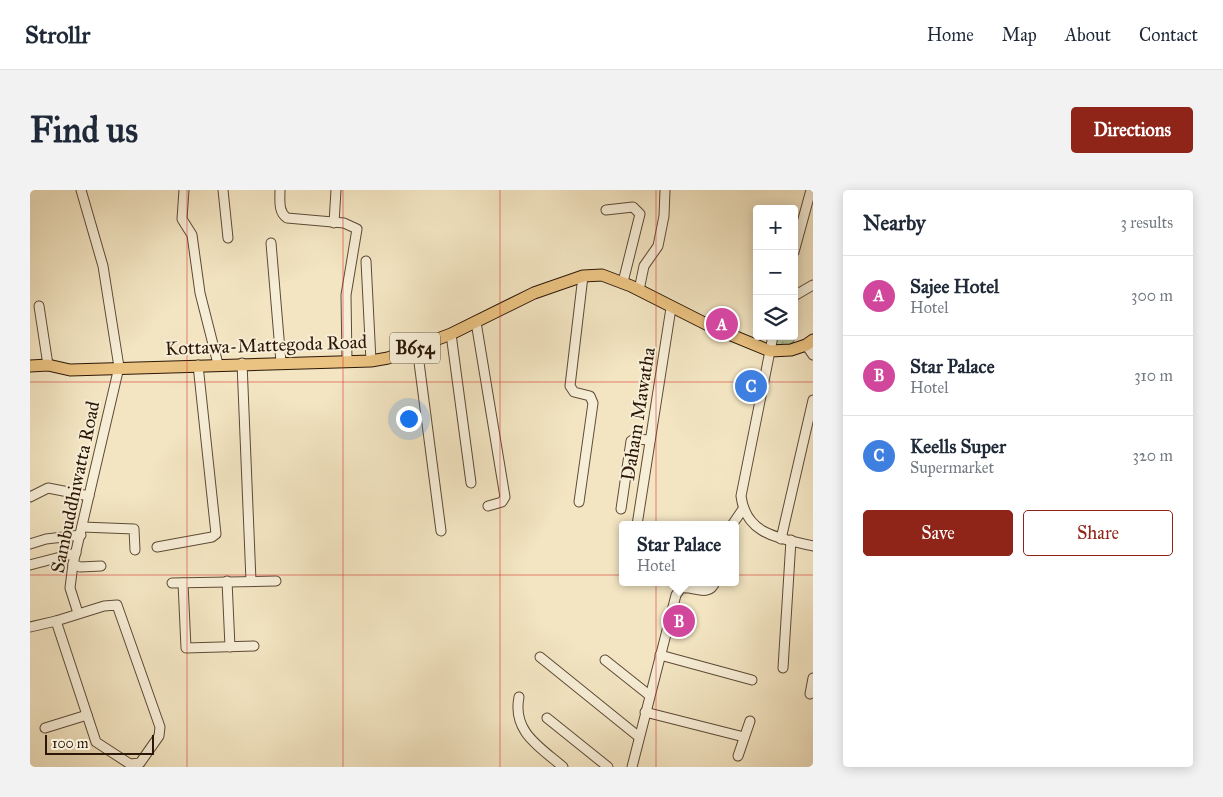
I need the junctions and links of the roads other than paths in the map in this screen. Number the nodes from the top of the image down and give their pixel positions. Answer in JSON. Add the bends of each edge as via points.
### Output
{"nodes":[{"id":1,"x":81,"y":190,"type":"edge"},
{"id":2,"x":184,"y":190,"type":"edge"},
{"id":3,"x":222,"y":190,"type":"edge"},
{"id":4,"x":280,"y":190,"type":"edge"},
{"id":5,"x":336,"y":190,"type":"edge"},
{"id":6,"x":665,"y":190,"type":"edge"},
{"id":7,"x":812,"y":190,"type":"edge"},
{"id":8,"x":606,"y":210,"type":"dead end"},
{"id":9,"x":334,"y":223,"type":"junction"},
{"id":10,"x":228,"y":238,"type":"dead end"},
{"id":11,"x":271,"y":244,"type":"dead end"},
{"id":12,"x":795,"y":250,"type":"edge"},
{"id":13,"x":366,"y":261,"type":"dead end"},
{"id":14,"x":583,"y":276,"type":"junction"},
{"id":15,"x":623,"y":282,"type":"junction"},
{"id":16,"x":813,"y":285,"type":"edge"},
{"id":17,"x":638,"y":290,"type":"junction"},
{"id":18,"x":796,"y":295,"type":"edge"},
{"id":19,"x":39,"y":306,"type":"dead end"},
{"id":20,"x":672,"y":308,"type":"junction"},
{"id":21,"x":476,"y":322,"type":"junction"},
{"id":22,"x":451,"y":334,"type":"junction"},
{"id":23,"x":772,"y":340,"type":"edge"},
{"id":24,"x":417,"y":347,"type":"junction"},
{"id":25,"x":811,"y":347,"type":"edge"},
{"id":26,"x":770,"y":351,"type":"junction"},
{"id":27,"x":371,"y":360,"type":"junction"},
{"id":28,"x":348,"y":361,"type":"junction"},
{"id":29,"x":282,"y":362,"type":"junction"},
{"id":30,"x":218,"y":364,"type":"junction"},
{"id":31,"x":242,"y":364,"type":"junction"},
{"id":32,"x":48,"y":365,"type":"junction"},
{"id":33,"x":198,"y":365,"type":"junction"},
{"id":34,"x":30,"y":366,"type":"edge"},
{"id":35,"x":118,"y":367,"type":"junction"},
{"id":36,"x":813,"y":400,"type":"edge"},
{"id":37,"x":650,"y":440,"type":"junction"},
{"id":38,"x":471,"y":482,"type":"dead end"},
{"id":39,"x":89,"y":496,"type":"junction"},
{"id":40,"x":30,"y":497,"type":"edge"},
{"id":41,"x":579,"y":502,"type":"dead end"},
{"id":42,"x":488,"y":506,"type":"dead end"},
{"id":43,"x":743,"y":508,"type":"junction"},
{"id":44,"x":621,"y":509,"type":"dead end"},
{"id":45,"x":638,"y":521,"type":"edge"},
{"id":46,"x":735,"y":521,"type":"edge"},
{"id":47,"x":82,"y":531,"type":"junction"},
{"id":48,"x":441,"y":531,"type":"dead end"},
{"id":49,"x":786,"y":540,"type":"junction"},
{"id":50,"x":30,"y":544,"type":"edge"},
{"id":51,"x":813,"y":546,"type":"edge"},
{"id":52,"x":157,"y":547,"type":"dead end"},
{"id":53,"x":135,"y":550,"type":"dead end"},
{"id":54,"x":76,"y":553,"type":"junction"},
{"id":55,"x":73,"y":564,"type":"junction"},
{"id":56,"x":30,"y":565,"type":"edge"},
{"id":57,"x":100,"y":566,"type":"dead end"},
{"id":58,"x":227,"y":581,"type":"junction"},
{"id":59,"x":251,"y":581,"type":"junction"},
{"id":60,"x":276,"y":581,"type":"dead end"},
{"id":61,"x":172,"y":583,"type":"dead end"},
{"id":62,"x":183,"y":583,"type":"junction"},
{"id":63,"x":712,"y":586,"type":"edge"},
{"id":64,"x":78,"y":613,"type":"junction"},
{"id":65,"x":56,"y":621,"type":"junction"},
{"id":66,"x":30,"y":627,"type":"edge"},
{"id":67,"x":254,"y":646,"type":"dead end"},
{"id":68,"x":230,"y":647,"type":"junction"},
{"id":69,"x":660,"y":654,"type":"junction"},
{"id":70,"x":540,"y":657,"type":"dead end"},
{"id":71,"x":606,"y":660,"type":"dead end"},
{"id":72,"x":782,"y":668,"type":"dead end"},
{"id":73,"x":813,"y":678,"type":"edge"},
{"id":74,"x":752,"y":680,"type":"dead end"},
{"id":75,"x":810,"y":694,"type":"dead end"},
{"id":76,"x":649,"y":695,"type":"junction"},
{"id":77,"x":519,"y":697,"type":"dead end"},
{"id":78,"x":645,"y":712,"type":"junction"},
{"id":79,"x":87,"y":715,"type":"junction"},
{"id":80,"x":547,"y":718,"type":"dead end"},
{"id":81,"x":750,"y":721,"type":"dead end"},
{"id":82,"x":45,"y":728,"type":"dead end"},
{"id":83,"x":639,"y":737,"type":"junction"},
{"id":84,"x":744,"y":737,"type":"junction"},
{"id":85,"x":738,"y":756,"type":"dead end"},
{"id":86,"x":563,"y":767,"type":"edge"},
{"id":87,"x":608,"y":767,"type":"edge"},
{"id":88,"x":632,"y":767,"type":"edge"}],
"edges":[{"from":1,"to":35,"type":"street","via":[[103,266]]},
{"from":2,"to":30,"type":"street","via":[[182,219],[192,235],[200,293]]},
{"from":3,"to":10,"type":"street"},
{"from":4,"to":9,"type":"street","via":[[280,209],[286,218]]},
{"from":5,"to":9,"type":"street"},
{"from":6,"to":17,"type":"street","via":[[658,246],[646,262]]},
{"from":7,"to":12,"type":"street"},
{"from":8,"to":15,"type":"street","via":[[634,207],[640,214]]},
{"from":9,"to":28,"type":"street","via":[[352,225],[357,229],[346,295]]},
{"from":11,"to":29,"type":"street"},
{"from":13,"to":27,"type":"street"},
{"from":14,"to":15,"type":"main road","name":"Kottawa-Mattegoda Road","number":"B654","via":[[602,275]]},
{"from":14,"to":21,"type":"main road","name":"Kottawa-Mattegoda Road","number":"B654","via":[[534,292]]},
{"from":14,"to":41,"type":"street","via":[[570,386],[574,392],[590,396],[593,403]]},
{"from":15,"to":17,"type":"main road","name":"Kottawa-Mattegoda Road","number":"B654"},
{"from":16,"to":18,"type":"street"},
{"from":17,"to":20,"type":"main road","name":"Kottawa-Mattegoda Road","number":"B654"},
{"from":19,"to":32,"type":"street"},
{"from":20,"to":26,"type":"main road","name":"Kottawa-Mattegoda Road","number":"B654"},
{"from":20,"to":37,"type":"street","name":"Daham Mawatha"},
{"from":21,"to":22,"type":"main road","name":"Kottawa-Mattegoda Road","number":"B654"},
{"from":21,"to":42,"type":"street","via":[[505,497],[502,502]]},
{"from":22,"to":24,"type":"main road","name":"Kottawa-Mattegoda Road","number":"B654"},
{"from":22,"to":38,"type":"street"},
{"from":23,"to":26,"type":"street"},
{"from":24,"to":27,"type":"main road","name":"Kottawa-Mattegoda Road","number":"B654","via":[[388,358]]},
{"from":24,"to":48,"type":"street"},
{"from":25,"to":26,"type":"main road"},
{"from":26,"to":43,"type":"street","via":[[741,496]]},
{"from":27,"to":28,"type":"main road","name":"Kottawa-Mattegoda Road","number":"B654"},
{"from":28,"to":29,"type":"main road","name":"Kottawa-Mattegoda Road","number":"B654"},
{"from":29,"to":31,"type":"main road","name":"Kottawa-Mattegoda Road","number":"B654"},
{"from":30,"to":31,"type":"main road","name":"Kottawa-Mattegoda Road","number":"B654"},
{"from":30,"to":33,"type":"main road","name":"Kottawa-Mattegoda Road","number":"B654"},
{"from":31,"to":59,"type":"street"},
{"from":32,"to":34,"type":"main road","name":"Kottawa-Mattegoda Road","number":"B654"},
{"from":32,"to":35,"type":"main road","name":"Kottawa-Mattegoda Road","number":"B654","via":[[70,370]]},
{"from":33,"to":35,"type":"main road","name":"Kottawa-Mattegoda Road","number":"B654"},
{"from":33,"to":52,"type":"street","via":[[216,534]]},
{"from":35,"to":39,"type":"street","name":"Sambuddhiwatta Road"},
{"from":36,"to":49,"type":"street"},
{"from":37,"to":44,"type":"street","via":[[631,441]]},
{"from":37,"to":45,"type":"street","name":"Daham Mawatha"},
{"from":39,"to":40,"type":"street","via":[[48,488]]},
{"from":39,"to":47,"type":"street","name":"Sambuddhiwatta Road"},
{"from":43,"to":46,"type":"street"},
{"from":43,"to":49,"type":"street","via":[[756,528]]},
{"from":47,"to":50,"type":"street"},
{"from":47,"to":53,"type":"street","via":[[134,529]]},
{"from":47,"to":54,"type":"street","name":"Sambuddhiwatta Road"},
{"from":49,"to":51,"type":"street"},
{"from":49,"to":72,"type":"street"},
{"from":54,"to":55,"type":"street","name":"Sambuddhiwatta Road"},
{"from":54,"to":56,"type":"street"},
{"from":55,"to":57,"type":"street"},
{"from":55,"to":64,"type":"street","name":"Sambuddhiwatta Road","via":[[70,588]]},
{"from":58,"to":59,"type":"street"},
{"from":58,"to":62,"type":"street"},
{"from":58,"to":68,"type":"street"},
{"from":59,"to":60,"type":"street"},
{"from":61,"to":62,"type":"street"},
{"from":62,"to":68,"type":"street","via":[[184,647]]},
{"from":63,"to":69,"type":"street","via":[[705,591],[687,587],[678,591]]},
{"from":64,"to":65,"type":"street"},
{"from":64,"to":79,"type":"street","via":[[117,605],[160,727],[159,736],[140,763],[130,764],[99,746]]},
{"from":65,"to":66,"type":"street"},
{"from":65,"to":79,"type":"street"},
{"from":67,"to":68,"type":"street"},
{"from":69,"to":74,"type":"street"},
{"from":69,"to":76,"type":"street"},
{"from":70,"to":83,"type":"street"},
{"from":71,"to":76,"type":"street"},
{"from":73,"to":75,"type":"street"},
{"from":76,"to":78,"type":"street"},
{"from":77,"to":86,"type":"street","via":[[517,708],[522,730]]},
{"from":78,"to":83,"type":"street"},
{"from":78,"to":84,"type":"street"},
{"from":79,"to":82,"type":"street"},
{"from":80,"to":87,"type":"street"},
{"from":81,"to":84,"type":"street"},
{"from":83,"to":88,"type":"street"},
{"from":84,"to":85,"type":"street"}]}
